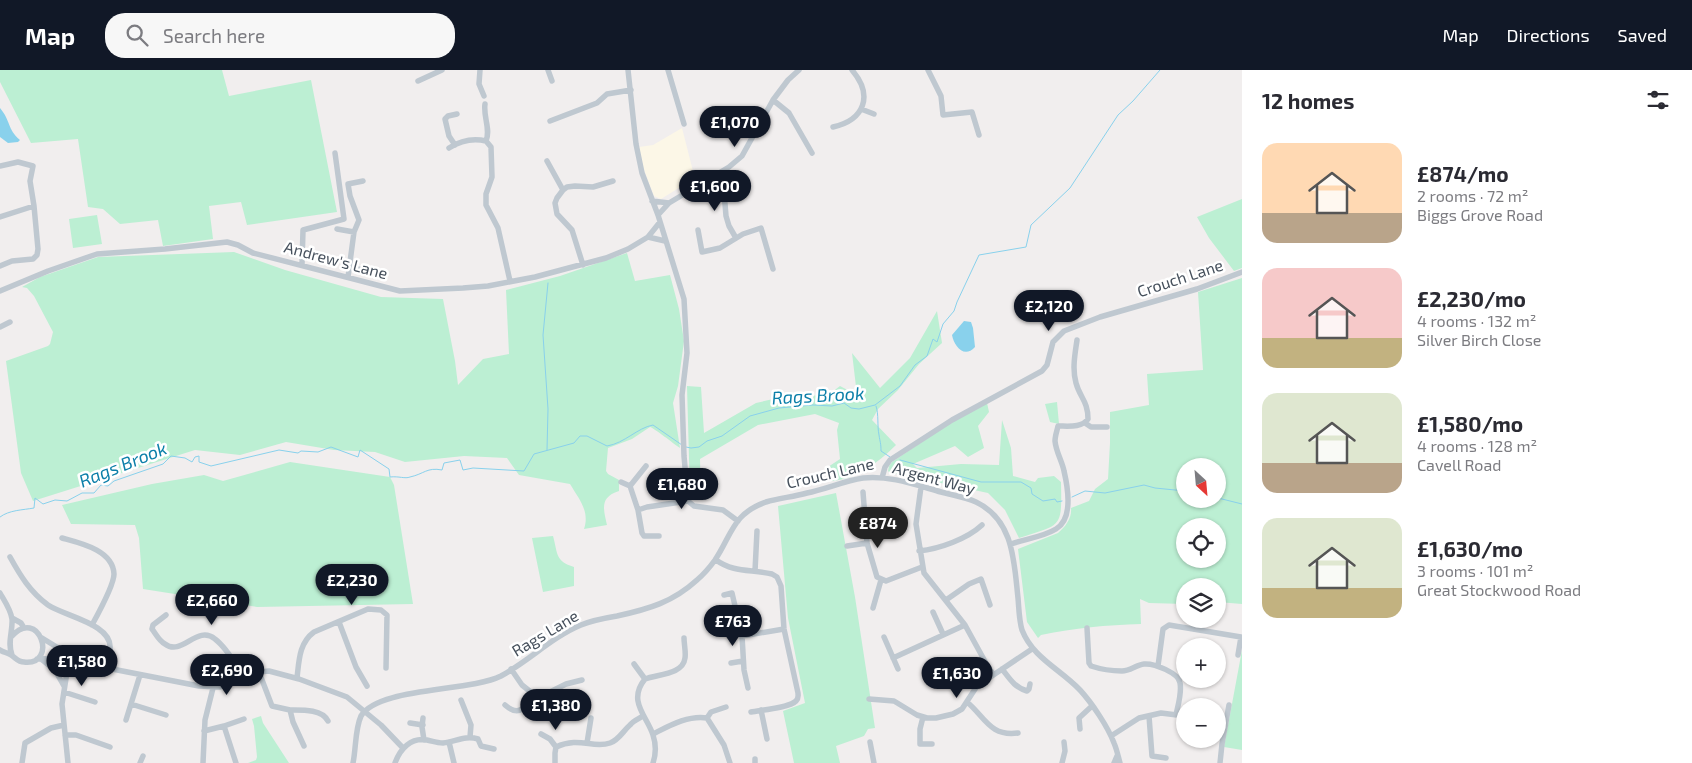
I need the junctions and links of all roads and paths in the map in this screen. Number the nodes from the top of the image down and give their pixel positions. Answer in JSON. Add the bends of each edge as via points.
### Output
{"nodes":[{"id":1,"x":480,"y":70,"type":"edge"},
{"id":2,"x":548,"y":70,"type":"edge"},
{"id":3,"x":628,"y":70,"type":"edge"},
{"id":4,"x":668,"y":70,"type":"edge"},
{"id":5,"x":798,"y":70,"type":"edge"},
{"id":6,"x":852,"y":70,"type":"edge"},
{"id":7,"x":928,"y":70,"type":"edge"},
{"id":8,"x":438,"y":71,"type":"edge"},
{"id":9,"x":418,"y":81,"type":"dead end"},
{"id":10,"x":552,"y":81,"type":"dead end"},
{"id":11,"x":631,"y":90,"type":"junction"},
{"id":12,"x":484,"y":96,"type":"dead end"},
{"id":13,"x":773,"y":100,"type":"junction"},
{"id":14,"x":485,"y":104,"type":"dead end"},
{"id":15,"x":862,"y":108,"type":"junction"},
{"id":16,"x":979,"y":109,"type":"dead end"},
{"id":17,"x":972,"y":112,"type":"junction"},
{"id":18,"x":457,"y":114,"type":"dead end"},
{"id":19,"x":874,"y":114,"type":"dead end"},
{"id":20,"x":550,"y":121,"type":"dead end"},
{"id":21,"x":684,"y":124,"type":"dead end"},
{"id":22,"x":833,"y":127,"type":"dead end"},
{"id":23,"x":979,"y":135,"type":"dead end"},
{"id":24,"x":486,"y":141,"type":"junction"},
{"id":25,"x":812,"y":152,"type":"dead end"},
{"id":26,"x":335,"y":153,"type":"dead end"},
{"id":27,"x":547,"y":161,"type":"dead end"},
{"id":28,"x":0,"y":166,"type":"edge"},
{"id":29,"x":716,"y":175,"type":"junction"},
{"id":30,"x":363,"y":181,"type":"dead end"},
{"id":31,"x":613,"y":181,"type":"dead end"},
{"id":32,"x":563,"y":190,"type":"junction"},
{"id":33,"x":652,"y":200,"type":"junction"},
{"id":34,"x":670,"y":203,"type":"junction"},
{"id":35,"x":34,"y":206,"type":"junction"},
{"id":36,"x":658,"y":215,"type":"junction"},
{"id":37,"x":0,"y":217,"type":"edge"},
{"id":38,"x":660,"y":222,"type":"junction"},
{"id":39,"x":337,"y":229,"type":"dead end"},
{"id":40,"x":698,"y":230,"type":"dead end"},
{"id":41,"x":354,"y":232,"type":"junction"},
{"id":42,"x":648,"y":237,"type":"junction"},
{"id":43,"x":736,"y":238,"type":"junction"},
{"id":44,"x":665,"y":241,"type":"junction"},
{"id":45,"x":302,"y":265,"type":"junction"},
{"id":46,"x":583,"y":265,"type":"junction"},
{"id":47,"x":0,"y":266,"type":"edge"},
{"id":48,"x":350,"y":268,"type":"junction"},
{"id":49,"x":773,"y":269,"type":"dead end"},
{"id":50,"x":373,"y":271,"type":"dead end"},
{"id":51,"x":1242,"y":272,"type":"edge"},
{"id":52,"x":348,"y":278,"type":"junction"},
{"id":53,"x":510,"y":281,"type":"junction"},
{"id":54,"x":0,"y":291,"type":"edge"},
{"id":55,"x":10,"y":322,"type":"dead end"},
{"id":56,"x":0,"y":327,"type":"edge"},
{"id":57,"x":1077,"y":340,"type":"dead end"},
{"id":58,"x":1085,"y":423,"type":"junction"},
{"id":59,"x":1107,"y":427,"type":"dead end"},
{"id":60,"x":646,"y":466,"type":"dead end"},
{"id":61,"x":882,"y":478,"type":"junction"},
{"id":62,"x":621,"y":482,"type":"dead end"},
{"id":63,"x":630,"y":486,"type":"junction"},
{"id":64,"x":921,"y":487,"type":"junction"},
{"id":65,"x":863,"y":492,"type":"dead end"},
{"id":66,"x":688,"y":501,"type":"junction"},
{"id":67,"x":638,"y":510,"type":"junction"},
{"id":68,"x":738,"y":521,"type":"junction"},
{"id":69,"x":982,"y":525,"type":"dead end"},
{"id":70,"x":757,"y":531,"type":"dead end"},
{"id":71,"x":659,"y":536,"type":"dead end"},
{"id":72,"x":62,"y":538,"type":"dead end"},
{"id":73,"x":867,"y":542,"type":"junction"},
{"id":74,"x":1011,"y":544,"type":"junction"},
{"id":75,"x":847,"y":546,"type":"dead end"},
{"id":76,"x":919,"y":551,"type":"junction"},
{"id":77,"x":10,"y":557,"type":"dead end"},
{"id":78,"x":716,"y":560,"type":"junction"},
{"id":79,"x":922,"y":567,"type":"junction"},
{"id":80,"x":756,"y":571,"type":"junction"},
{"id":81,"x":881,"y":580,"type":"junction"},
{"id":82,"x":0,"y":592,"type":"edge"},
{"id":83,"x":724,"y":595,"type":"dead end"},
{"id":84,"x":946,"y":600,"type":"junction"},
{"id":85,"x":990,"y":605,"type":"dead end"},
{"id":86,"x":873,"y":608,"type":"dead end"},
{"id":87,"x":933,"y":612,"type":"dead end"},
{"id":88,"x":166,"y":615,"type":"dead end"},
{"id":89,"x":12,"y":618,"type":"junction"},
{"id":90,"x":339,"y":622,"type":"junction"},
{"id":91,"x":965,"y":624,"type":"junction"},
{"id":92,"x":92,"y":625,"type":"junction"},
{"id":93,"x":24,"y":628,"type":"junction"},
{"id":94,"x":1087,"y":628,"type":"dead end"},
{"id":95,"x":784,"y":629,"type":"junction"},
{"id":96,"x":943,"y":634,"type":"junction"},
{"id":97,"x":742,"y":636,"type":"junction"},
{"id":98,"x":884,"y":637,"type":"dead end"},
{"id":99,"x":42,"y":638,"type":"junction"},
{"id":100,"x":684,"y":638,"type":"dead end"},
{"id":101,"x":10,"y":639,"type":"junction"},
{"id":102,"x":0,"y":649,"type":"edge"},
{"id":103,"x":1032,"y":649,"type":"junction"},
{"id":104,"x":70,"y":653,"type":"junction"},
{"id":105,"x":12,"y":655,"type":"junction"},
{"id":106,"x":1238,"y":655,"type":"dead end"},
{"id":107,"x":893,"y":658,"type":"junction"},
{"id":108,"x":39,"y":659,"type":"junction"},
{"id":109,"x":743,"y":661,"type":"junction"},
{"id":110,"x":69,"y":662,"type":"junction"},
{"id":111,"x":90,"y":663,"type":"junction"},
{"id":112,"x":634,"y":664,"type":"dead end"},
{"id":113,"x":730,"y":664,"type":"dead end"},
{"id":114,"x":1158,"y":666,"type":"junction"},
{"id":115,"x":102,"y":667,"type":"junction"},
{"id":116,"x":386,"y":668,"type":"dead end"},
{"id":117,"x":898,"y":669,"type":"dead end"},
{"id":118,"x":1002,"y":669,"type":"junction"},
{"id":119,"x":511,"y":670,"type":"junction"},
{"id":120,"x":259,"y":672,"type":"junction"},
{"id":121,"x":993,"y":674,"type":"junction"},
{"id":122,"x":140,"y":675,"type":"junction"},
{"id":123,"x":244,"y":677,"type":"junction"},
{"id":124,"x":296,"y":678,"type":"junction"},
{"id":125,"x":645,"y":679,"type":"junction"},
{"id":126,"x":582,"y":680,"type":"dead end"},
{"id":127,"x":1030,"y":684,"type":"dead end"},
{"id":128,"x":367,"y":686,"type":"dead end"},
{"id":129,"x":213,"y":688,"type":"junction"},
{"id":130,"x":748,"y":688,"type":"dead end"},
{"id":131,"x":64,"y":689,"type":"junction"},
{"id":132,"x":532,"y":693,"type":"junction"},
{"id":133,"x":869,"y":698,"type":"dead end"},
{"id":134,"x":1178,"y":698,"type":"edge"},
{"id":135,"x":461,"y":700,"type":"dead end"},
{"id":136,"x":95,"y":702,"type":"dead end"},
{"id":137,"x":967,"y":702,"type":"junction"},
{"id":138,"x":131,"y":704,"type":"junction"},
{"id":139,"x":505,"y":705,"type":"dead end"},
{"id":140,"x":1229,"y":705,"type":"dead end"},
{"id":141,"x":1092,"y":706,"type":"junction"},
{"id":142,"x":726,"y":707,"type":"dead end"},
{"id":143,"x":290,"y":710,"type":"junction"},
{"id":144,"x":762,"y":710,"type":"junction"},
{"id":145,"x":364,"y":712,"type":"junction"},
{"id":146,"x":751,"y":712,"type":"dead end"},
{"id":147,"x":166,"y":715,"type":"dead end"},
{"id":148,"x":1176,"y":715,"type":"edge"},
{"id":149,"x":643,"y":716,"type":"junction"},
{"id":150,"x":1148,"y":716,"type":"junction"},
{"id":151,"x":923,"y":717,"type":"junction"},
{"id":152,"x":591,"y":718,"type":"dead end"},
{"id":153,"x":707,"y":718,"type":"junction"},
{"id":154,"x":1226,"y":718,"type":"edge"},
{"id":155,"x":244,"y":719,"type":"dead end"},
{"id":156,"x":126,"y":720,"type":"dead end"},
{"id":157,"x":328,"y":721,"type":"dead end"},
{"id":158,"x":410,"y":723,"type":"dead end"},
{"id":159,"x":64,"y":725,"type":"junction"},
{"id":160,"x":224,"y":726,"type":"junction"},
{"id":161,"x":1080,"y":729,"type":"dead end"},
{"id":162,"x":204,"y":731,"type":"junction"},
{"id":163,"x":1018,"y":733,"type":"dead end"},
{"id":164,"x":540,"y":734,"type":"dead end"},
{"id":165,"x":653,"y":734,"type":"junction"},
{"id":166,"x":65,"y":735,"type":"junction"},
{"id":167,"x":1111,"y":736,"type":"junction"},
{"id":168,"x":470,"y":737,"type":"junction"},
{"id":169,"x":767,"y":739,"type":"dead end"},
{"id":170,"x":424,"y":740,"type":"junction"},
{"id":171,"x":449,"y":742,"type":"junction"},
{"id":172,"x":870,"y":742,"type":"dead end"},
{"id":173,"x":1064,"y":742,"type":"dead end"},
{"id":174,"x":587,"y":743,"type":"junction"},
{"id":175,"x":932,"y":744,"type":"dead end"},
{"id":176,"x":304,"y":746,"type":"dead end"},
{"id":177,"x":110,"y":747,"type":"dead end"},
{"id":178,"x":556,"y":747,"type":"junction"},
{"id":179,"x":403,"y":748,"type":"junction"},
{"id":180,"x":1222,"y":748,"type":"edge"},
{"id":181,"x":494,"y":749,"type":"dead end"},
{"id":182,"x":143,"y":756,"type":"dead end"},
{"id":183,"x":1117,"y":756,"type":"junction"},
{"id":184,"x":1166,"y":758,"type":"dead end"},
{"id":185,"x":22,"y":763,"type":"edge"},
{"id":186,"x":68,"y":763,"type":"edge"},
{"id":187,"x":140,"y":763,"type":"edge"},
{"id":188,"x":203,"y":763,"type":"edge"},
{"id":189,"x":236,"y":763,"type":"edge"},
{"id":190,"x":353,"y":763,"type":"edge"},
{"id":191,"x":394,"y":763,"type":"edge"},
{"id":192,"x":454,"y":763,"type":"edge"},
{"id":193,"x":555,"y":763,"type":"edge"},
{"id":194,"x":655,"y":763,"type":"edge"},
{"id":195,"x":730,"y":763,"type":"edge"},
{"id":196,"x":874,"y":763,"type":"edge"},
{"id":197,"x":1062,"y":763,"type":"edge"},
{"id":198,"x":1114,"y":763,"type":"edge"},
{"id":199,"x":1120,"y":763,"type":"edge"},
{"id":200,"x":1220,"y":763,"type":"edge"}],
"edges":[{"from":1,"to":12,"type":"street","via":[[479,84]]},
{"from":2,"to":10,"type":"street"},
{"from":3,"to":11,"type":"street"},
{"from":4,"to":21,"type":"street"},
{"from":5,"to":13,"type":"street"},
{"from":6,"to":15,"type":"street","via":[[864,92]]},
{"from":7,"to":17,"type":"street","via":[[940,96],[943,116]]},
{"from":8,"to":9,"type":"street"},
{"from":11,"to":20,"type":"street","via":[[608,94],[597,102]]},
{"from":11,"to":33,"type":"street","via":[[636,144]]},
{"from":13,"to":25,"type":"street","via":[[789,114]]},
{"from":13,"to":29,"type":"street","via":[[742,156]]},
{"from":14,"to":24,"type":"street"},
{"from":15,"to":19,"type":"street"},
{"from":15,"to":22,"type":"street","via":[[852,120]]},
{"from":16,"to":17,"type":"street"},
{"from":17,"to":23,"type":"street"},
{"from":18,"to":24,"type":"street","via":[[445,119],[452,147],[462,142]]},
{"from":24,"to":53,"type":"street","via":[[491,147],[492,176],[486,205],[498,228]]},
{"from":26,"to":45,"type":"street","via":[[344,219],[303,230]]},
{"from":27,"to":32,"type":"street"},
{"from":28,"to":35,"type":"street","via":[[18,162],[33,166],[30,181]]},
{"from":29,"to":34,"type":"street"},
{"from":29,"to":43,"type":"street","via":[[724,192],[729,226]]},
{"from":30,"to":41,"type":"street","via":[[348,184],[358,220]]},
{"from":31,"to":32,"type":"street"},
{"from":32,"to":46,"type":"street","via":[[557,198],[556,209],[572,230]]},
{"from":33,"to":34,"type":"street"},
{"from":33,"to":36,"type":"street"},
{"from":34,"to":36,"type":"street"},
{"from":35,"to":37,"type":"street"},
{"from":35,"to":47,"type":"street","via":[[37,255]]},
{"from":36,"to":38,"type":"street"},
{"from":38,"to":42,"type":"street","name":"Andrew's Lane"},
{"from":38,"to":44,"type":"street"},
{"from":39,"to":41,"type":"street"},
{"from":40,"to":43,"type":"street","via":[[702,252],[726,246]]},
{"from":41,"to":48,"type":"street"},
{"from":42,"to":44,"type":"street"},
{"from":42,"to":46,"type":"street","name":"Andrew's Lane","via":[[628,249]]},
{"from":43,"to":49,"type":"street","via":[[762,228]]},
{"from":44,"to":66,"type":"street","via":[[684,299],[688,353],[682,395]]},
{"from":45,"to":52,"type":"street","name":"Andrew's Lane"},
{"from":45,"to":54,"type":"street","name":"Andrew's Lane","via":[[253,253],[227,242],[110,252],[74,262]]},
{"from":46,"to":53,"type":"street","name":"Andrew's Lane"},
{"from":48,"to":50,"type":"street"},
{"from":48,"to":52,"type":"street"},
{"from":51,"to":61,"type":"street","name":"Crouch Lane","via":[[1198,290],[1100,317],[1064,331],[1053,342],[1042,371],[935,430],[890,460]]},
{"from":52,"to":53,"type":"street","name":"Andrew's Lane","via":[[400,291],[488,286]]},
{"from":55,"to":56,"type":"street"},
{"from":57,"to":58,"type":"street","via":[[1075,375],[1086,404],[1088,416]]},
{"from":58,"to":59,"type":"street","via":[[1091,427]]},
{"from":58,"to":74,"type":"street","via":[[1058,426],[1055,442],[1064,470],[1066,517],[1055,530]]},
{"from":60,"to":63,"type":"street"},
{"from":61,"to":64,"type":"street","name":"Argent Way"},
{"from":61,"to":68,"type":"street","name":"Crouch Lane","via":[[854,480],[767,502]]},
{"from":62,"to":63,"type":"street"},
{"from":63,"to":67,"type":"street"},
{"from":64,"to":74,"type":"street","name":"Argent Way","via":[[982,505],[1000,522]]},
{"from":64,"to":76,"type":"street","via":[[916,524]]},
{"from":65,"to":73,"type":"street"},
{"from":66,"to":67,"type":"street"},
{"from":66,"to":68,"type":"street","via":[[694,506],[723,510]]},
{"from":67,"to":71,"type":"street","via":[[644,536]]},
{"from":68,"to":78,"type":"street","name":"Rags Lane"},
{"from":69,"to":76,"type":"street","via":[[964,538],[940,548]]},
{"from":70,"to":80,"type":"street"},
{"from":72,"to":92,"type":"street","via":[[104,555],[113,569],[112,583]]},
{"from":73,"to":75,"type":"street"},
{"from":73,"to":81,"type":"street","via":[[874,574]]},
{"from":74,"to":103,"type":"street","name":"Argent Way","via":[[1020,623]]},
{"from":76,"to":79,"type":"street"},
{"from":77,"to":92,"type":"street","via":[[27,586],[38,597],[63,613]]},
{"from":78,"to":80,"type":"street","via":[[734,570]]},
{"from":78,"to":119,"type":"street","name":"Rags Lane","via":[[694,583],[667,601],[580,626]]},
{"from":79,"to":81,"type":"street"},
{"from":79,"to":84,"type":"street","via":[[927,580]]},
{"from":80,"to":95,"type":"street","via":[[779,575]]},
{"from":81,"to":86,"type":"street"},
{"from":82,"to":89,"type":"street"},
{"from":83,"to":97,"type":"street","via":[[732,593]]},
{"from":84,"to":85,"type":"street","via":[[981,579]]},
{"from":84,"to":91,"type":"street"},
{"from":87,"to":96,"type":"street"},
{"from":88,"to":123,"type":"street","via":[[152,629],[162,643],[181,646],[199,635],[210,636],[221,645]]},
{"from":89,"to":93,"type":"street"},
{"from":89,"to":101,"type":"street"},
{"from":90,"to":116,"type":"street","via":[[368,610],[385,612],[388,618]]},
{"from":90,"to":124,"type":"street","via":[[314,632],[304,641]]},
{"from":90,"to":128,"type":"street"},
{"from":91,"to":96,"type":"street"},
{"from":91,"to":121,"type":"street"},
{"from":92,"to":115,"type":"street","via":[[109,640],[110,648]]},
{"from":93,"to":99,"type":"street","via":[[36,631]]},
{"from":93,"to":101,"type":"street"},
{"from":94,"to":114,"type":"street","via":[[1091,666],[1121,671],[1141,665]]},
{"from":95,"to":97,"type":"street"},
{"from":95,"to":144,"type":"street","via":[[798,698]]},
{"from":96,"to":107,"type":"street"},
{"from":97,"to":109,"type":"street"},
{"from":98,"to":107,"type":"street"},
{"from":99,"to":104,"type":"street"},
{"from":99,"to":108,"type":"street","via":[[44,645]]},
{"from":100,"to":125,"type":"street","via":[[685,658],[680,667]]},
{"from":101,"to":102,"type":"street"},
{"from":101,"to":105,"type":"street"},
{"from":102,"to":105,"type":"street"},
{"from":103,"to":118,"type":"street"},
{"from":103,"to":141,"type":"street","name":"Argent Way","via":[[1081,692]]},
{"from":104,"to":110,"type":"street"},
{"from":104,"to":111,"type":"street"},
{"from":105,"to":108,"type":"street","via":[[26,663]]},
{"from":106,"to":114,"type":"street","via":[[1240,637],[1169,626],[1163,630]]},
{"from":107,"to":117,"type":"street"},
{"from":108,"to":110,"type":"street"},
{"from":108,"to":131,"type":"street","via":[[55,670]]},
{"from":109,"to":113,"type":"street"},
{"from":109,"to":130,"type":"street"},
{"from":110,"to":111,"type":"street"},
{"from":110,"to":131,"type":"street"},
{"from":111,"to":115,"type":"street"},
{"from":112,"to":125,"type":"street"},
{"from":114,"to":134,"type":"street","via":[[1178,678]]},
{"from":115,"to":122,"type":"street"},
{"from":118,"to":121,"type":"street"},
{"from":118,"to":127,"type":"street","via":[[1019,689],[1027,691]]},
{"from":119,"to":132,"type":"street"},
{"from":119,"to":145,"type":"street","name":"Rags Lane","via":[[484,682],[381,701]]},
{"from":120,"to":123,"type":"street"},
{"from":120,"to":124,"type":"street","via":[[270,671]]},
{"from":120,"to":143,"type":"street","via":[[272,706]]},
{"from":121,"to":137,"type":"street","via":[[974,689]]},
{"from":122,"to":129,"type":"street"},
{"from":122,"to":138,"type":"street"},
{"from":123,"to":129,"type":"street","via":[[228,686]]},
{"from":124,"to":145,"type":"street","via":[[346,697]]},
{"from":125,"to":149,"type":"street","via":[[638,694],[638,706]]},
{"from":126,"to":132,"type":"street","via":[[544,695]]},
{"from":129,"to":162,"type":"street"},
{"from":131,"to":136,"type":"street"},
{"from":131,"to":159,"type":"street"},
{"from":132,"to":139,"type":"street","via":[[522,710],[512,711]]},
{"from":133,"to":151,"type":"street","via":[[894,701]]},
{"from":135,"to":168,"type":"street","via":[[471,725]]},
{"from":137,"to":151,"type":"street","via":[[953,714]]},
{"from":137,"to":163,"type":"street","via":[[995,730],[1006,734]]},
{"from":138,"to":147,"type":"street"},
{"from":138,"to":156,"type":"street"},
{"from":140,"to":154,"type":"street"},
{"from":141,"to":161,"type":"street","via":[[1079,718]]},
{"from":141,"to":167,"type":"street","name":"Argent Way"},
{"from":142,"to":153,"type":"street","via":[[711,712]]},
{"from":143,"to":157,"type":"street","via":[[320,713]]},
{"from":143,"to":176,"type":"street"},
{"from":144,"to":146,"type":"street"},
{"from":144,"to":169,"type":"street"},
{"from":145,"to":179,"type":"street"},
{"from":145,"to":190,"type":"street"},
{"from":148,"to":150,"type":"street","via":[[1161,713]]},
{"from":149,"to":165,"type":"street"},
{"from":149,"to":174,"type":"street","via":[[613,742]]},
{"from":150,"to":167,"type":"street"},
{"from":150,"to":184,"type":"street","via":[[1152,756]]},
{"from":151,"to":175,"type":"street","via":[[920,744]]},
{"from":152,"to":174,"type":"street"},
{"from":153,"to":165,"type":"street","via":[[684,721]]},
{"from":153,"to":195,"type":"street","via":[[724,745]]},
{"from":155,"to":160,"type":"street"},
{"from":158,"to":170,"type":"street","via":[[423,722]]},
{"from":159,"to":166,"type":"street"},
{"from":159,"to":185,"type":"street","via":[[25,743]]},
{"from":160,"to":162,"type":"street"},
{"from":160,"to":189,"type":"street"},
{"from":162,"to":188,"type":"street"},
{"from":164,"to":178,"type":"street"},
{"from":165,"to":194,"type":"street"},
{"from":166,"to":177,"type":"street","via":[[76,735]]},
{"from":166,"to":186,"type":"street"},
{"from":167,"to":183,"type":"street","name":"Argent Way"},
{"from":168,"to":171,"type":"street"},
{"from":168,"to":181,"type":"street","via":[[478,739],[481,746]]},
{"from":170,"to":171,"type":"street"},
{"from":170,"to":179,"type":"street","via":[[414,741]]},
{"from":171,"to":192,"type":"street"},
{"from":172,"to":196,"type":"street"},
{"from":173,"to":197,"type":"street","via":[[1066,751]]},
{"from":174,"to":178,"type":"street"},
{"from":178,"to":193,"type":"street"},
{"from":179,"to":191,"type":"street"},
{"from":180,"to":200,"type":"street"},
{"from":182,"to":187,"type":"street"},
{"from":183,"to":198,"type":"street"},
{"from":183,"to":199,"type":"street","name":"Argent Way"}]}
